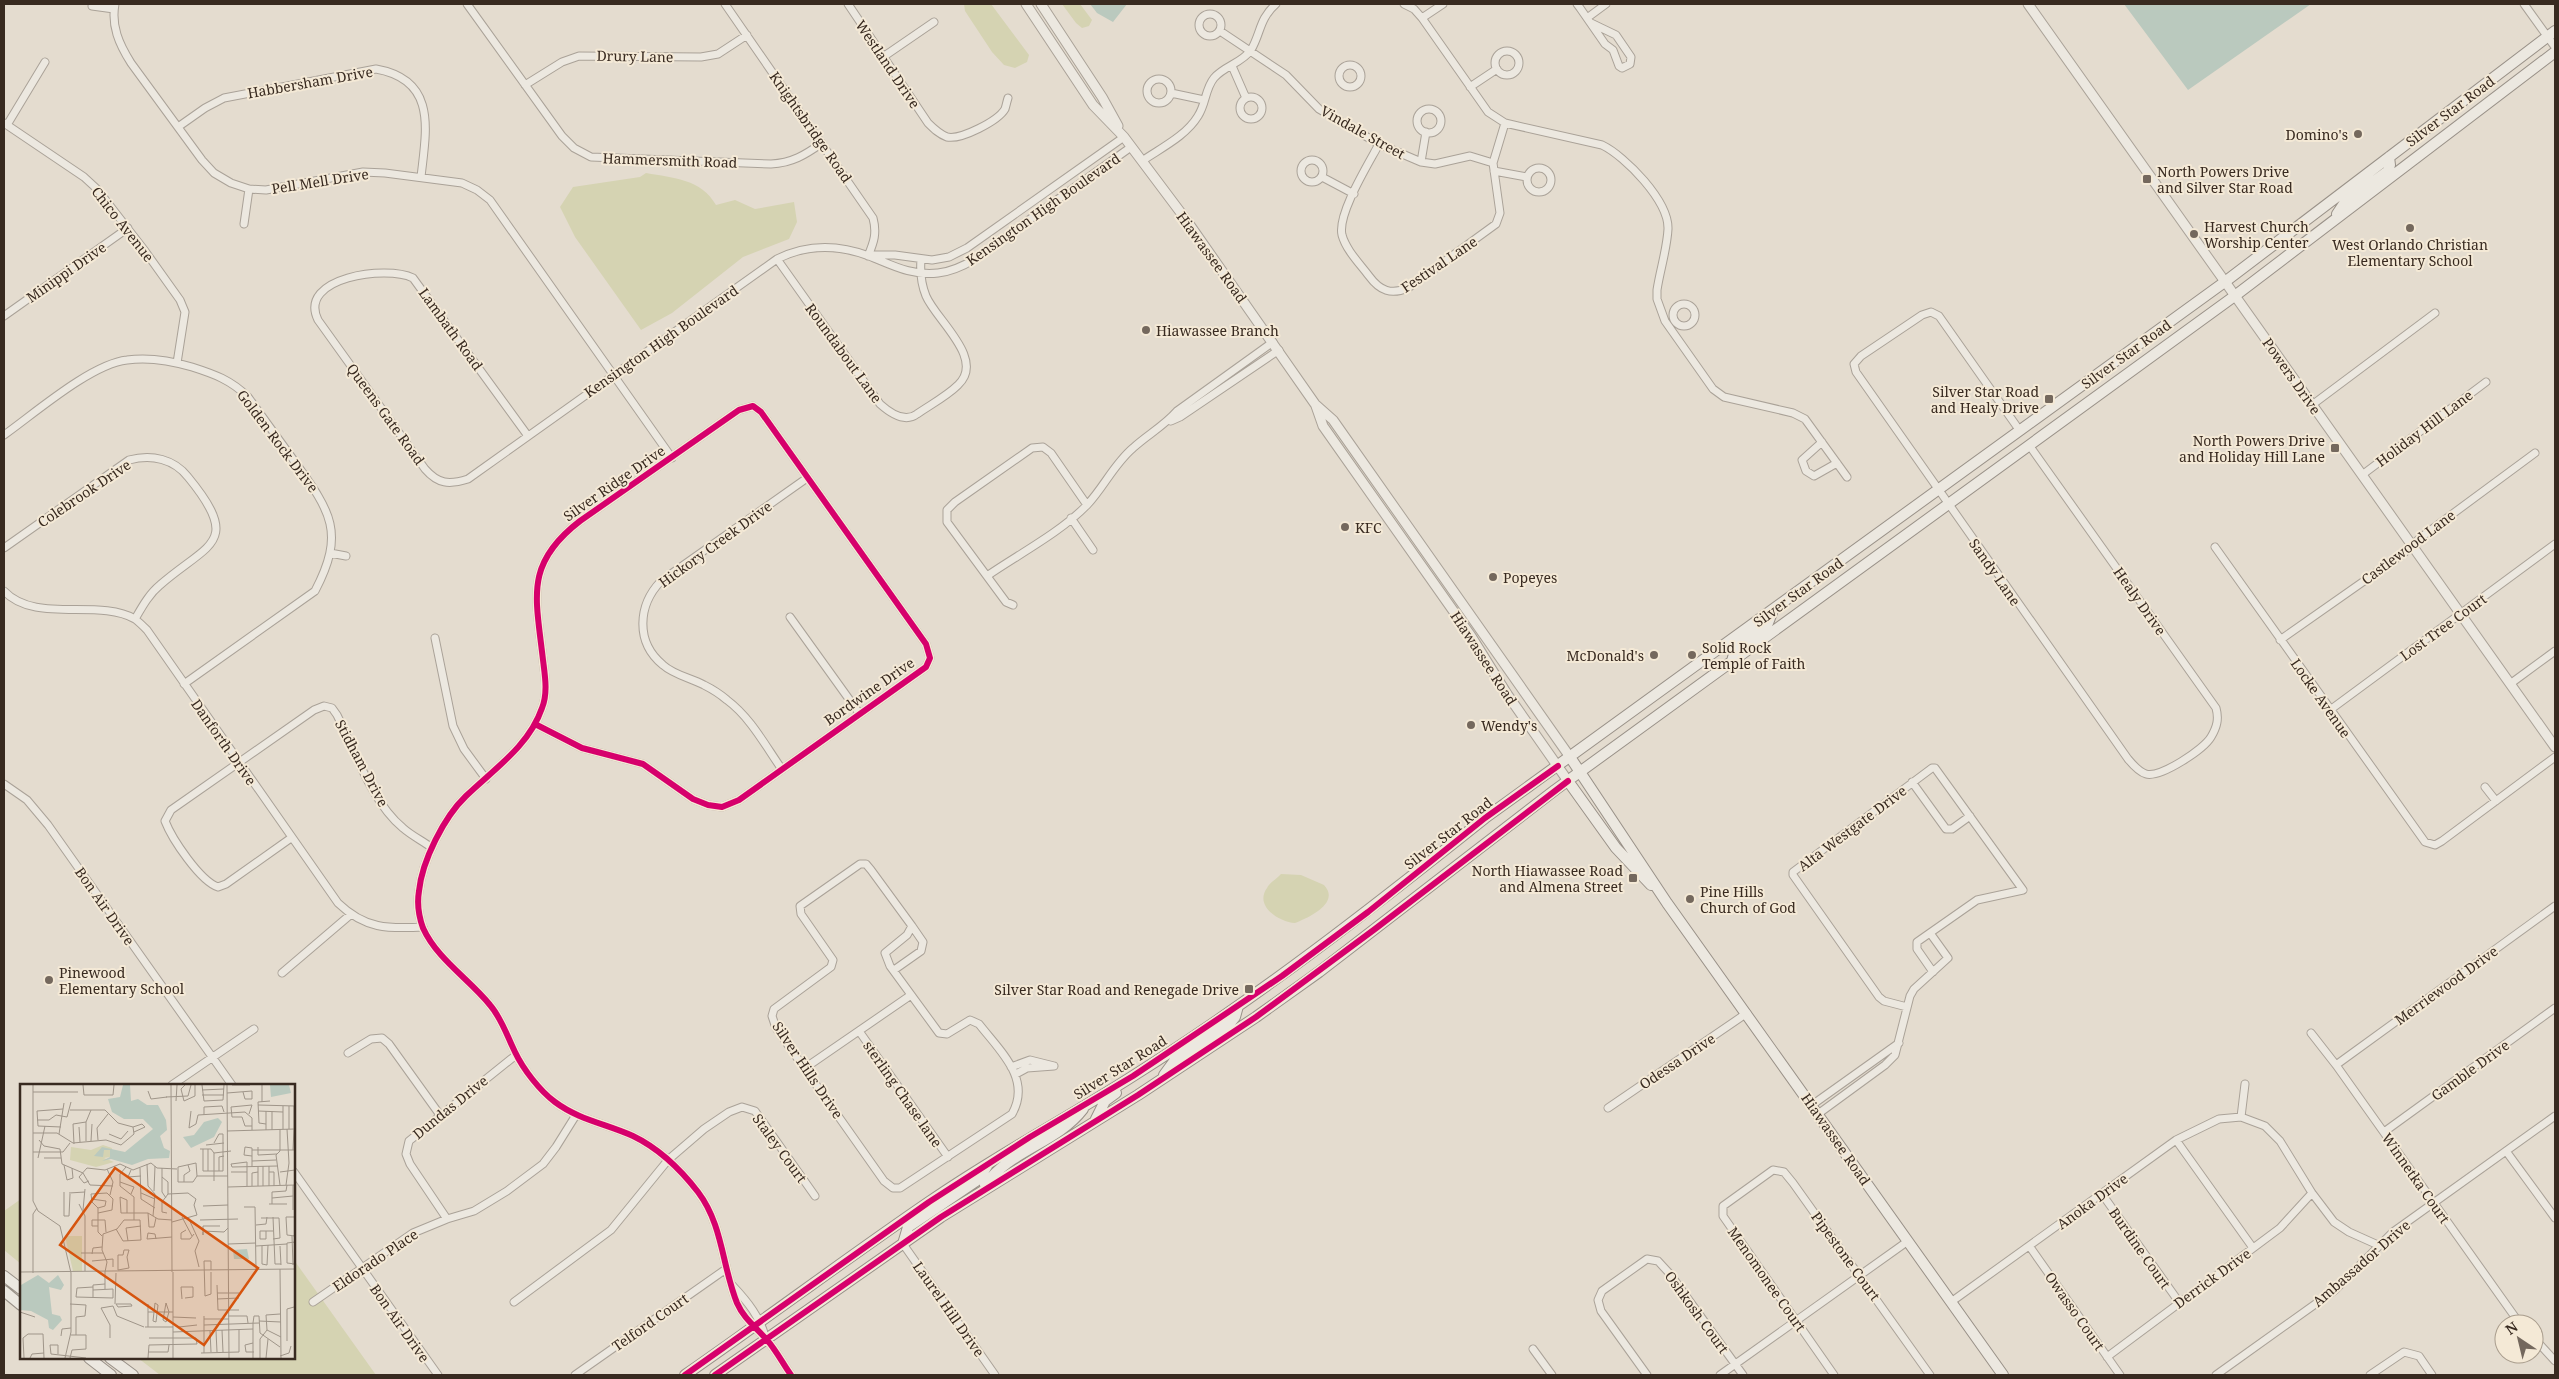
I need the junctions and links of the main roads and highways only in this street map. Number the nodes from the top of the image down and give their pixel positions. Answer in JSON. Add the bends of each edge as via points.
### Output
{"nodes":[{"id":1,"x":2552,"y":34,"type":"edge"},
{"id":2,"x":2555,"y":52,"type":"edge"},
{"id":3,"x":2389,"y":157,"type":"junction"},
{"id":4,"x":2330,"y":223,"type":"junction"},
{"id":5,"x":1773,"y":610,"type":"junction"},
{"id":6,"x":1732,"y":661,"type":"junction"},
{"id":7,"x":1570,"y":757,"type":"junction"},
{"id":8,"x":1580,"y":772,"type":"junction"},
{"id":9,"x":1568,"y":781,"type":"junction"},
{"id":10,"x":1667,"y":903,"type":"junction"},
{"id":11,"x":1238,"y":1006,"type":"junction"},
{"id":12,"x":1172,"y":1050,"type":"junction"},
{"id":13,"x":1160,"y":1080,"type":"junction"},
{"id":14,"x":1086,"y":1104,"type":"junction"},
{"id":15,"x":1096,"y":1120,"type":"junction"},
{"id":16,"x":988,"y":1163,"type":"junction"},
{"id":17,"x":982,"y":1190,"type":"junction"},
{"id":18,"x":903,"y":1244,"type":"junction"},
{"id":19,"x":4,"y":1276,"type":"edge"},
{"id":20,"x":20,"y":1288,"type":"edge"},
{"id":21,"x":4,"y":1291,"type":"edge"},
{"id":22,"x":20,"y":1304,"type":"edge"},
{"id":23,"x":90,"y":1359,"type":"edge"},
{"id":24,"x":111,"y":1359,"type":"edge"},
{"id":25,"x":111,"y":1375,"type":"edge"},
{"id":26,"x":133,"y":1375,"type":"edge"},
{"id":27,"x":685,"y":1375,"type":"edge"},
{"id":28,"x":715,"y":1375,"type":"edge"},
{"id":29,"x":2003,"y":1375,"type":"edge"}],
"edges":[{"from":1,"to":3,"type":"main road","name":"Silver Star Road"},
{"from":2,"to":4,"type":"main road","name":"Silver Star Road"},
{"from":3,"to":4,"type":"main road","via":[[2388,170],[2345,202]]},
{"from":3,"to":5,"type":"main road","name":"Silver Star Road","via":[[2226,281]]},
{"from":4,"to":6,"type":"main road","name":"Silver Star Road","via":[[2236,295]]},
{"from":5,"to":6,"type":"main road","via":[[1768,623],[1736,647]]},
{"from":5,"to":7,"type":"main road","name":"Silver Star Road"},
{"from":6,"to":8,"type":"main road","name":"Silver Star Road"},
{"from":7,"to":8,"type":"main road","name":"Hiawassee Road"},
{"from":7,"to":11,"type":"main road","name":"Silver Star Road","via":[[1485,818],[1315,952]]},
{"from":8,"to":9,"type":"main road","name":"Silver Star Road"},
{"from":8,"to":10,"type":"main road","name":"Hiawassee Road"},
{"from":9,"to":10,"type":"main road","name":"Hiawassee Road","via":[[1616,848]]},
{"from":9,"to":13,"type":"main road","name":"Silver Star Road","via":[[1319,972]]},
{"from":10,"to":29,"type":"main road","name":"Hiawassee Road"},
{"from":11,"to":12,"type":"main road","name":"Silver Star Road"},
{"from":11,"to":13,"type":"main road","via":[[1230,1023],[1175,1060]]},
{"from":12,"to":14,"type":"main road","name":"Silver Star Road"},
{"from":12,"to":15,"type":"main road","via":[[1156,1070],[1105,1101]]},
{"from":13,"to":15,"type":"main road","name":"Silver Star Road"},
{"from":14,"to":16,"type":"main road","name":"Silver Star Road"},
{"from":14,"to":17,"type":"main road","via":[[1072,1122],[996,1170]]},
{"from":15,"to":17,"type":"main road","name":"Silver Star Road"},
{"from":16,"to":18,"type":"main road","via":[[979,1179],[908,1227]]},
{"from":16,"to":27,"type":"main road","name":"Silver Star Road"},
{"from":17,"to":18,"type":"main road","name":"Silver Star Road"},
{"from":18,"to":28,"type":"main road","name":"Silver Star Road"},
{"from":19,"to":20,"type":"main road"},
{"from":21,"to":22,"type":"main road"},
{"from":23,"to":25,"type":"main road"},
{"from":24,"to":26,"type":"main road"}]}
